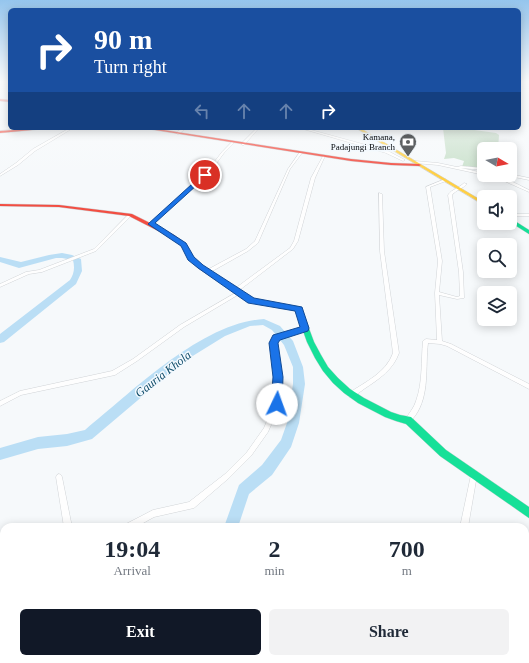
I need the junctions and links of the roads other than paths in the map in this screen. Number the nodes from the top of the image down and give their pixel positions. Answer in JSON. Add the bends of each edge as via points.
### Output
{"nodes":[{"id":1,"x":26,"y":130,"type":"edge"},
{"id":2,"x":69,"y":130,"type":"edge"},
{"id":3,"x":156,"y":130,"type":"edge"},
{"id":4,"x":159,"y":130,"type":"edge"},
{"id":5,"x":183,"y":130,"type":"edge"},
{"id":6,"x":256,"y":130,"type":"edge"},
{"id":7,"x":308,"y":130,"type":"edge"},
{"id":8,"x":361,"y":130,"type":"edge"},
{"id":9,"x":0,"y":132,"type":"edge"},
{"id":10,"x":178,"y":134,"type":"junction"},
{"id":11,"x":233,"y":143,"type":"junction"},
{"id":12,"x":244,"y":144,"type":"junction"},
{"id":13,"x":301,"y":153,"type":"junction"},
{"id":14,"x":324,"y":156,"type":"junction"},
{"id":15,"x":412,"y":161,"type":"junction"},
{"id":16,"x":0,"y":168,"type":"edge"},
{"id":17,"x":458,"y":168,"type":"junction"},
{"id":18,"x":477,"y":168,"type":"edge"},
{"id":19,"x":8,"y":169,"type":"junction"},
{"id":20,"x":477,"y":173,"type":"edge"},
{"id":21,"x":0,"y":175,"type":"edge"},
{"id":22,"x":517,"y":176,"type":"edge"},
{"id":23,"x":529,"y":179,"type":"edge"},
{"id":24,"x":445,"y":180,"type":"junction"},
{"id":25,"x":510,"y":182,"type":"edge"},
{"id":26,"x":465,"y":184,"type":"dead end"},
{"id":27,"x":458,"y":188,"type":"junction"},
{"id":28,"x":529,"y":191,"type":"edge"},
{"id":29,"x":380,"y":194,"type":"dead end"},
{"id":30,"x":477,"y":200,"type":"edge"},
{"id":31,"x":0,"y":205,"type":"edge"},
{"id":32,"x":130,"y":215,"type":"junction"},
{"id":33,"x":517,"y":215,"type":"edge"},
{"id":34,"x":529,"y":215,"type":"edge"},
{"id":35,"x":151,"y":224,"type":"junction"},
{"id":36,"x":517,"y":224,"type":"edge"},
{"id":37,"x":529,"y":232,"type":"edge"},
{"id":38,"x":207,"y":272,"type":"junction"},
{"id":39,"x":0,"y":286,"type":"edge"},
{"id":40,"x":237,"y":292,"type":"junction"},
{"id":41,"x":437,"y":293,"type":"junction"},
{"id":42,"x":305,"y":328,"type":"junction"},
{"id":43,"x":440,"y":342,"type":"junction"},
{"id":44,"x":529,"y":387,"type":"edge"},
{"id":45,"x":351,"y":395,"type":"junction"},
{"id":46,"x":0,"y":404,"type":"edge"},
{"id":47,"x":408,"y":420,"type":"junction"},
{"id":48,"x":474,"y":475,"type":"junction"},
{"id":49,"x":59,"y":477,"type":"dead end"},
{"id":50,"x":529,"y":513,"type":"edge"},
{"id":51,"x":67,"y":523,"type":"edge"},
{"id":52,"x":136,"y":523,"type":"edge"},
{"id":53,"x":465,"y":523,"type":"edge"}],
"edges":[{"from":1,"to":9,"type":"main road"},
{"from":2,"to":19,"type":"street"},
{"from":3,"to":11,"type":"main road"},
{"from":4,"to":10,"type":"main road"},
{"from":5,"to":10,"type":"street"},
{"from":6,"to":12,"type":"street"},
{"from":7,"to":15,"type":"street"},
{"from":8,"to":15,"type":"main road"},
{"from":10,"to":12,"type":"main road"},
{"from":11,"to":13,"type":"main road"},
{"from":11,"to":35,"type":"street","via":[[205,175]]},
{"from":12,"to":15,"type":"main road","via":[[379,162]]},
{"from":13,"to":14,"type":"main road"},
{"from":13,"to":38,"type":"street","via":[[289,169],[257,242]]},
{"from":14,"to":15,"type":"main road","via":[[388,164]]},
{"from":14,"to":40,"type":"street","via":[[309,189],[296,241],[291,249]]},
{"from":15,"to":17,"type":"street"},
{"from":15,"to":24,"type":"main road"},
{"from":16,"to":19,"type":"street"},
{"from":17,"to":18,"type":"street","via":[[462,166]]},
{"from":17,"to":20,"type":"street"},
{"from":19,"to":21,"type":"street"},
{"from":22,"to":23,"type":"street"},
{"from":24,"to":27,"type":"main road"},
{"from":24,"to":41,"type":"street","via":[[428,187],[440,262]]},
{"from":25,"to":28,"type":"street"},
{"from":26,"to":27,"type":"street"},
{"from":27,"to":30,"type":"main road"},
{"from":27,"to":41,"type":"street","via":[[450,195],[462,297]]},
{"from":29,"to":45,"type":"street","via":[[382,250],[396,353],[394,361],[387,368]]},
{"from":31,"to":32,"type":"main road","via":[[59,206]]},
{"from":32,"to":35,"type":"main road"},
{"from":32,"to":39,"type":"street","via":[[95,250],[40,271],[28,273]]},
{"from":33,"to":34,"type":"street"},
{"from":35,"to":38,"type":"main road","via":[[184,245],[191,258]]},
{"from":36,"to":37,"type":"main road"},
{"from":38,"to":40,"type":"main road"},
{"from":40,"to":42,"type":"main road","via":[[251,301],[299,309]]},
{"from":40,"to":46,"type":"street","via":[[113,373],[20,393]]},
{"from":41,"to":43,"type":"street"},
{"from":42,"to":45,"type":"main road","via":[[308,339],[330,376]]},
{"from":42,"to":52,"type":"street","via":[[276,337],[273,343],[278,377],[277,404],[266,430],[249,454],[191,505],[153,514]]},
{"from":43,"to":44,"type":"street"},
{"from":43,"to":47,"type":"street","via":[[426,341],[424,388]]},
{"from":45,"to":47,"type":"main road","via":[[399,420]]},
{"from":47,"to":48,"type":"main road","via":[[443,453]]},
{"from":48,"to":50,"type":"main road"},
{"from":48,"to":53,"type":"street"},
{"from":49,"to":51,"type":"street"}]}
